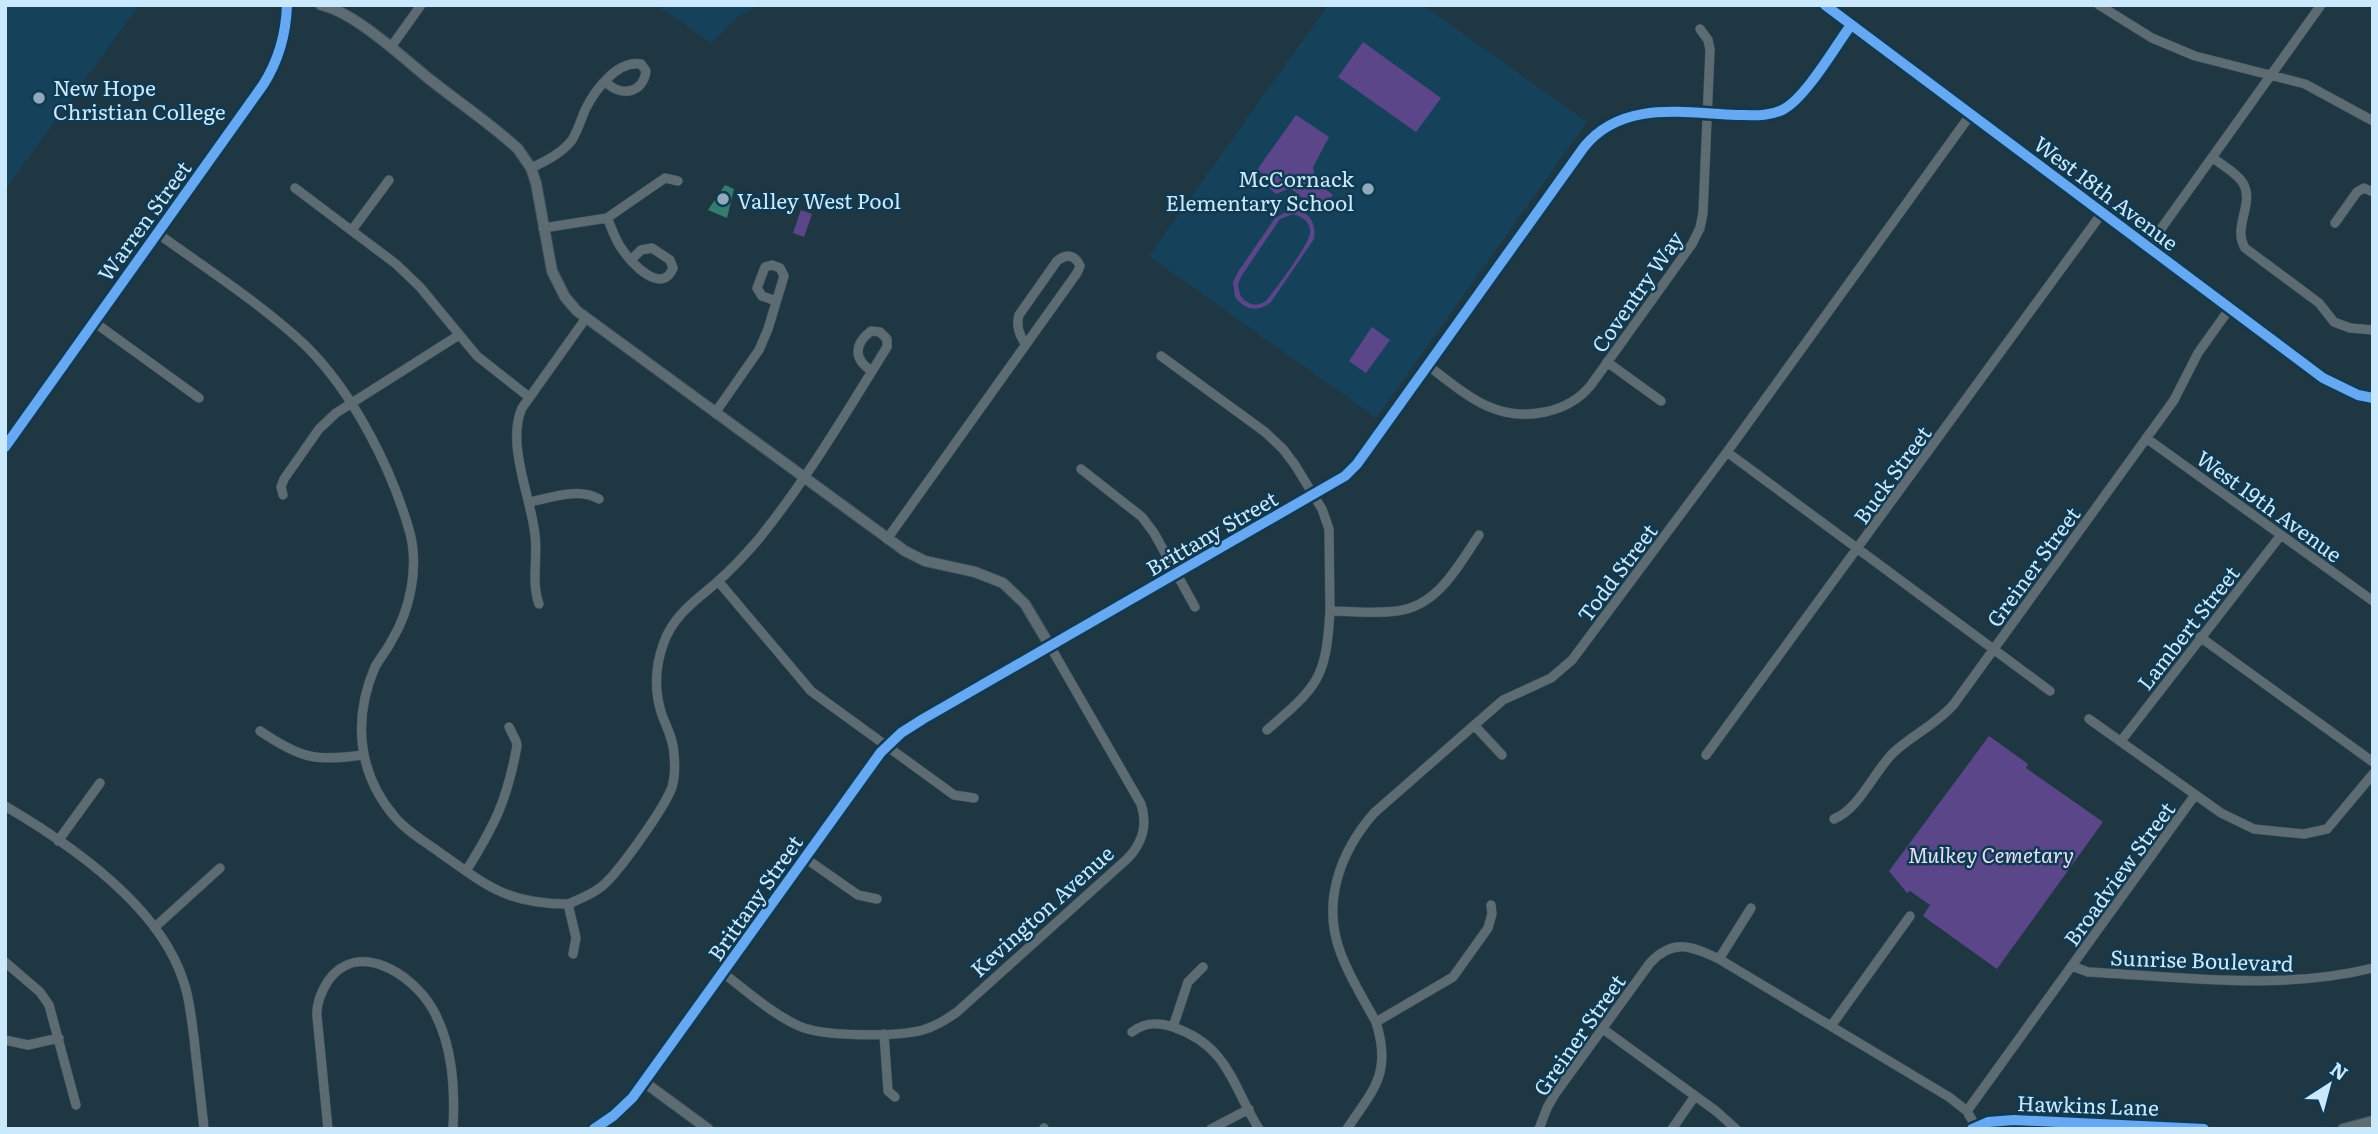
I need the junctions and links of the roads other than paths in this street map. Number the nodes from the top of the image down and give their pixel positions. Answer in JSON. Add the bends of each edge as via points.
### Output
{"nodes":[{"id":1,"x":289,"y":5,"type":"edge"},
{"id":2,"x":321,"y":5,"type":"edge"},
{"id":3,"x":421,"y":5,"type":"edge"},
{"id":4,"x":1825,"y":5,"type":"edge"},
{"id":5,"x":2099,"y":5,"type":"edge"},
{"id":6,"x":2321,"y":5,"type":"edge"},
{"id":7,"x":1851,"y":25,"type":"junction"},
{"id":8,"x":1700,"y":29,"type":"dead end"},
{"id":9,"x":391,"y":47,"type":"junction"},
{"id":10,"x":2272,"y":74,"type":"junction"},
{"id":11,"x":606,"y":82,"type":"dead end"},
{"id":12,"x":1708,"y":114,"type":"junction"},
{"id":13,"x":1971,"y":114,"type":"junction"},
{"id":14,"x":2373,"y":121,"type":"edge"},
{"id":15,"x":2213,"y":158,"type":"junction"},
{"id":16,"x":531,"y":168,"type":"junction"},
{"id":17,"x":388,"y":180,"type":"dead end"},
{"id":18,"x":678,"y":181,"type":"dead end"},
{"id":19,"x":295,"y":188,"type":"dead end"},
{"id":20,"x":2373,"y":192,"type":"edge"},
{"id":21,"x":2102,"y":212,"type":"junction"},
{"id":22,"x":607,"y":218,"type":"junction"},
{"id":23,"x":2335,"y":223,"type":"dead end"},
{"id":24,"x":543,"y":228,"type":"junction"},
{"id":25,"x":352,"y":230,"type":"junction"},
{"id":26,"x":157,"y":233,"type":"junction"},
{"id":27,"x":2148,"y":247,"type":"junction"},
{"id":28,"x":631,"y":260,"type":"dead end"},
{"id":29,"x":776,"y":301,"type":"dead end"},
{"id":30,"x":2230,"y":308,"type":"junction"},
{"id":31,"x":586,"y":318,"type":"junction"},
{"id":32,"x":94,"y":322,"type":"junction"},
{"id":33,"x":2373,"y":330,"type":"edge"},
{"id":34,"x":459,"y":335,"type":"junction"},
{"id":35,"x":1026,"y":344,"type":"junction"},
{"id":36,"x":1161,"y":356,"type":"dead end"},
{"id":37,"x":1607,"y":362,"type":"junction"},
{"id":38,"x":1427,"y":365,"type":"junction"},
{"id":39,"x":872,"y":371,"type":"dead end"},
{"id":40,"x":529,"y":397,"type":"junction"},
{"id":41,"x":199,"y":398,"type":"dead end"},
{"id":42,"x":2373,"y":398,"type":"edge"},
{"id":43,"x":1661,"y":401,"type":"dead end"},
{"id":44,"x":352,"y":404,"type":"junction"},
{"id":45,"x":715,"y":413,"type":"junction"},
{"id":46,"x":2146,"y":438,"type":"junction"},
{"id":47,"x":5,"y":447,"type":"edge"},
{"id":48,"x":1727,"y":452,"type":"junction"},
{"id":49,"x":1081,"y":469,"type":"dead end"},
{"id":50,"x":803,"y":477,"type":"junction"},
{"id":51,"x":283,"y":495,"type":"dead end"},
{"id":52,"x":1314,"y":495,"type":"junction"},
{"id":53,"x":599,"y":499,"type":"dead end"},
{"id":54,"x":529,"y":502,"type":"junction"},
{"id":55,"x":1479,"y":536,"type":"dead end"},
{"id":56,"x":2281,"y":536,"type":"junction"},
{"id":57,"x":887,"y":539,"type":"junction"},
{"id":58,"x":1858,"y":548,"type":"junction"},
{"id":59,"x":1177,"y":574,"type":"junction"},
{"id":60,"x":718,"y":581,"type":"junction"},
{"id":61,"x":2373,"y":601,"type":"edge"},
{"id":62,"x":538,"y":604,"type":"dead end"},
{"id":63,"x":1195,"y":607,"type":"dead end"},
{"id":64,"x":1331,"y":611,"type":"junction"},
{"id":65,"x":2200,"y":637,"type":"junction"},
{"id":66,"x":1050,"y":646,"type":"junction"},
{"id":67,"x":1993,"y":650,"type":"junction"},
{"id":68,"x":2050,"y":691,"type":"dead end"},
{"id":69,"x":2089,"y":719,"type":"dead end"},
{"id":70,"x":1474,"y":724,"type":"junction"},
{"id":71,"x":509,"y":727,"type":"dead end"},
{"id":72,"x":1267,"y":730,"type":"dead end"},
{"id":73,"x":260,"y":731,"type":"dead end"},
{"id":74,"x":2121,"y":741,"type":"junction"},
{"id":75,"x":886,"y":747,"type":"junction"},
{"id":76,"x":362,"y":755,"type":"junction"},
{"id":77,"x":1502,"y":755,"type":"dead end"},
{"id":78,"x":1706,"y":755,"type":"dead end"},
{"id":79,"x":2373,"y":762,"type":"edge"},
{"id":80,"x":2373,"y":774,"type":"edge"},
{"id":81,"x":100,"y":783,"type":"dead end"},
{"id":82,"x":2196,"y":795,"type":"junction"},
{"id":83,"x":974,"y":798,"type":"dead end"},
{"id":84,"x":5,"y":806,"type":"edge"},
{"id":85,"x":1834,"y":819,"type":"dead end"},
{"id":86,"x":58,"y":841,"type":"junction"},
{"id":87,"x":805,"y":858,"type":"junction"},
{"id":88,"x":220,"y":868,"type":"dead end"},
{"id":89,"x":466,"y":871,"type":"junction"},
{"id":90,"x":877,"y":899,"type":"dead end"},
{"id":91,"x":568,"y":904,"type":"junction"},
{"id":92,"x":1491,"y":905,"type":"dead end"},
{"id":93,"x":1751,"y":908,"type":"dead end"},
{"id":94,"x":1910,"y":916,"type":"dead end"},
{"id":95,"x":155,"y":927,"type":"junction"},
{"id":96,"x":1670,"y":936,"type":"dead end"},
{"id":97,"x":1672,"y":947,"type":"junction"},
{"id":98,"x":573,"y":954,"type":"dead end"},
{"id":99,"x":1719,"y":959,"type":"junction"},
{"id":100,"x":5,"y":962,"type":"edge"},
{"id":101,"x":2072,"y":966,"type":"junction"},
{"id":102,"x":1203,"y":967,"type":"dead end"},
{"id":103,"x":2373,"y":968,"type":"edge"},
{"id":104,"x":723,"y":973,"type":"junction"},
{"id":105,"x":1376,"y":1022,"type":"junction"},
{"id":106,"x":1831,"y":1026,"type":"junction"},
{"id":107,"x":1173,"y":1027,"type":"junction"},
{"id":108,"x":1603,"y":1029,"type":"junction"},
{"id":109,"x":1132,"y":1032,"type":"dead end"},
{"id":110,"x":884,"y":1034,"type":"junction"},
{"id":111,"x":59,"y":1038,"type":"junction"},
{"id":112,"x":5,"y":1040,"type":"edge"},
{"id":113,"x":644,"y":1083,"type":"junction"},
{"id":114,"x":1695,"y":1096,"type":"junction"},
{"id":115,"x":895,"y":1097,"type":"dead end"},
{"id":116,"x":76,"y":1105,"type":"dead end"},
{"id":117,"x":1248,"y":1110,"type":"junction"},
{"id":118,"x":1967,"y":1111,"type":"junction"},
{"id":119,"x":2373,"y":1121,"type":"edge"},
{"id":120,"x":1974,"y":1128,"type":"edge"},
{"id":121,"x":204,"y":1129,"type":"edge"},
{"id":122,"x":328,"y":1129,"type":"edge"},
{"id":123,"x":453,"y":1129,"type":"edge"},
{"id":124,"x":594,"y":1129,"type":"edge"},
{"id":125,"x":708,"y":1129,"type":"edge"},
{"id":126,"x":1211,"y":1129,"type":"edge"},
{"id":127,"x":1259,"y":1129,"type":"edge"},
{"id":128,"x":1347,"y":1129,"type":"edge"},
{"id":129,"x":1539,"y":1129,"type":"edge"},
{"id":130,"x":1672,"y":1129,"type":"edge"},
{"id":131,"x":1736,"y":1129,"type":"edge"},
{"id":132,"x":2204,"y":1129,"type":"edge"},
{"id":133,"x":2343,"y":1129,"type":"edge"}],
"edges":[{"from":1,"to":26,"type":"street","name":"Warren Street","via":[[284,39],[271,71]]},
{"from":2,"to":9,"type":"street","name":"Kevington Avenue","via":[[346,15]]},
{"from":3,"to":9,"type":"street"},
{"from":4,"to":7,"type":"main road","name":"West 18th Avenue"},
{"from":5,"to":10,"type":"street","via":[[2152,38],[2195,56]]},
{"from":6,"to":10,"type":"street"},
{"from":7,"to":12,"type":"street","name":"Brittany Street","via":[[1785,108],[1766,115]]},
{"from":7,"to":13,"type":"main road","name":"West 18th Avenue"},
{"from":8,"to":12,"type":"street","name":"Coventry Way","via":[[1710,50]]},
{"from":9,"to":16,"type":"street","name":"Kevington Avenue","via":[[504,136]]},
{"from":10,"to":14,"type":"street","via":[[2317,89]]},
{"from":10,"to":15,"type":"street"},
{"from":11,"to":16,"type":"street","via":[[595,93],[571,141]]},
{"from":12,"to":37,"type":"street","name":"Coventry Way","via":[[1698,234]]},
{"from":12,"to":38,"type":"street","name":"Brittany Street","via":[[1640,113],[1595,135]]},
{"from":13,"to":21,"type":"main road","name":"West 18th Avenue"},
{"from":13,"to":48,"type":"street","name":"Todd Street"},
{"from":15,"to":27,"type":"street"},
{"from":15,"to":33,"type":"street","via":[[2245,187],[2240,235],[2245,248],[2319,303],[2334,322]]},
{"from":16,"to":24,"type":"street","name":"Kevington Avenue"},
{"from":17,"to":25,"type":"street"},
{"from":18,"to":22,"type":"street","via":[[665,178]]},
{"from":19,"to":25,"type":"street"},
{"from":20,"to":23,"type":"street","via":[[2364,188],[2357,192]]},
{"from":21,"to":27,"type":"main road","name":"West 18th Avenue"},
{"from":21,"to":58,"type":"street","name":"Buck Street"},
{"from":22,"to":24,"type":"street"},
{"from":22,"to":28,"type":"street"},
{"from":24,"to":31,"type":"street","name":"Kevington Avenue","via":[[557,284]]},
{"from":25,"to":34,"type":"street","via":[[420,287]]},
{"from":26,"to":32,"type":"street","name":"Warren Street"},
{"from":26,"to":44,"type":"street","via":[[281,323],[326,368]]},
{"from":27,"to":30,"type":"main road","name":"West 18th Avenue"},
{"from":29,"to":45,"type":"street","via":[[759,350]]},
{"from":30,"to":42,"type":"main road","name":"West 18th Avenue","via":[[2323,378]]},
{"from":30,"to":46,"type":"street","name":"Greiner Street"},
{"from":31,"to":40,"type":"street"},
{"from":31,"to":45,"type":"street","name":"Kevington Avenue"},
{"from":32,"to":41,"type":"street"},
{"from":32,"to":47,"type":"street","name":"Warren Street"},
{"from":34,"to":40,"type":"street","via":[[477,356]]},
{"from":34,"to":44,"type":"street"},
{"from":35,"to":35,"type":"street","via":[[1019,330],[1019,315],[1058,261],[1071,256],[1080,267],[1077,273]]},
{"from":35,"to":57,"type":"street"},
{"from":36,"to":52,"type":"street","via":[[1265,432],[1283,449]]},
{"from":37,"to":38,"type":"street","name":"Coventry Way","via":[[1588,389],[1570,404],[1527,416],[1490,408]]},
{"from":37,"to":43,"type":"street"},
{"from":38,"to":52,"type":"street","name":"Brittany Street","via":[[1350,471]]},
{"from":39,"to":50,"type":"street"},
{"from":40,"to":54,"type":"street","via":[[518,416],[516,432]]},
{"from":44,"to":51,"type":"street","via":[[319,429],[284,479]]},
{"from":44,"to":76,"type":"street","via":[[402,509],[413,562],[403,618],[368,686],[362,709]]},
{"from":45,"to":50,"type":"street","name":"Kevington Avenue"},
{"from":46,"to":56,"type":"street","name":"West 19th Avenue"},
{"from":46,"to":67,"type":"street","name":"Greiner Street"},
{"from":48,"to":58,"type":"street"},
{"from":48,"to":70,"type":"street","name":"Todd Street","via":[[1572,660],[1551,678],[1503,700]]},
{"from":49,"to":59,"type":"street","name":"Brittany Street","via":[[1142,517]]},
{"from":50,"to":57,"type":"street","name":"Kevington Avenue"},
{"from":50,"to":60,"type":"street","via":[[759,539]]},
{"from":52,"to":59,"type":"street","name":"Brittany Street"},
{"from":52,"to":64,"type":"street","via":[[1330,537]]},
{"from":53,"to":54,"type":"street","via":[[579,493]]},
{"from":54,"to":62,"type":"street"},
{"from":55,"to":64,"type":"street","via":[[1438,592],[1418,604],[1397,611]]},
{"from":56,"to":61,"type":"street","name":"West 19th Avenue"},
{"from":56,"to":65,"type":"street","name":"Lambert Street"},
{"from":57,"to":66,"type":"street","name":"Kevington Avenue","via":[[925,561],[1003,583],[1026,604]]},
{"from":58,"to":67,"type":"street"},
{"from":58,"to":78,"type":"street","name":"Buck Street"},
{"from":59,"to":63,"type":"street","name":"Brittany Street"},
{"from":59,"to":66,"type":"street","name":"Brittany Street"},
{"from":60,"to":75,"type":"street","via":[[811,691]]},
{"from":60,"to":91,"type":"street","via":[[679,615],[659,656],[657,692],[674,753],[672,787],[617,871],[596,891]]},
{"from":64,"to":72,"type":"street","via":[[1328,650],[1316,682]]},
{"from":65,"to":74,"type":"street","name":"Lambert Street"},
{"from":65,"to":79,"type":"street"},
{"from":66,"to":75,"type":"street","name":"Brittany Street","via":[[908,728]]},
{"from":66,"to":110,"type":"street","name":"Kevington Avenue","via":[[1141,804],[1141,840],[1127,859],[949,1018],[921,1030]]},
{"from":67,"to":68,"type":"street"},
{"from":67,"to":85,"type":"street","name":"Greiner Street","via":[[1945,714],[1893,753],[1850,809]]},
{"from":69,"to":74,"type":"street"},
{"from":70,"to":77,"type":"street"},
{"from":70,"to":105,"type":"street","name":"Todd Street","via":[[1374,813],[1352,842],[1338,872],[1333,901],[1336,938]]},
{"from":71,"to":89,"type":"street","via":[[517,746],[510,784],[498,817]]},
{"from":73,"to":76,"type":"street","via":[[305,756]]},
{"from":74,"to":82,"type":"street"},
{"from":75,"to":83,"type":"street","via":[[954,796]]},
{"from":75,"to":87,"type":"street","name":"Brittany Street"},
{"from":76,"to":89,"type":"street","via":[[395,817]]},
{"from":80,"to":82,"type":"street","name":"Broadview Street","via":[[2332,824],[2313,834],[2250,828]]},
{"from":81,"to":86,"type":"street"},
{"from":82,"to":101,"type":"street","name":"Broadview Street"},
{"from":84,"to":86,"type":"street"},
{"from":86,"to":95,"type":"street","via":[[107,878]]},
{"from":87,"to":90,"type":"street","name":"Brittany Street","via":[[858,895]]},
{"from":87,"to":104,"type":"street","name":"Brittany Street"},
{"from":88,"to":95,"type":"street"},
{"from":89,"to":91,"type":"street","via":[[520,900]]},
{"from":91,"to":98,"type":"street","via":[[576,938]]},
{"from":92,"to":105,"type":"street","via":[[1488,928],[1453,976]]},
{"from":93,"to":99,"type":"street"},
{"from":94,"to":106,"type":"street"},
{"from":95,"to":121,"type":"street","via":[[184,980]]},
{"from":96,"to":97,"type":"street"},
{"from":97,"to":99,"type":"street","via":[[1687,947]]},
{"from":97,"to":108,"type":"street","name":"Greiner Street","via":[[1650,963]]},
{"from":99,"to":106,"type":"street"},
{"from":100,"to":111,"type":"street","via":[[40,992]]},
{"from":101,"to":103,"type":"street","name":"Sunrise Boulevard","via":[[2088,972],[2255,981],[2312,979]]},
{"from":101,"to":118,"type":"street","name":"Broadview Street"},
{"from":102,"to":107,"type":"street","via":[[1188,982]]},
{"from":104,"to":110,"type":"street","name":"Kevington Avenue","via":[[799,1026],[821,1032]]},
{"from":104,"to":113,"type":"street","name":"Brittany Street"},
{"from":105,"to":128,"type":"street","name":"Todd Street","via":[[1382,1043],[1381,1073]]},
{"from":106,"to":118,"type":"street"},
{"from":107,"to":109,"type":"street","via":[[1147,1024]]},
{"from":107,"to":117,"type":"street","via":[[1220,1058]]},
{"from":108,"to":114,"type":"street"},
{"from":108,"to":129,"type":"street","name":"Greiner Street","via":[[1550,1102]]},
{"from":110,"to":115,"type":"street","via":[[888,1091]]},
{"from":111,"to":112,"type":"street","via":[[28,1045]]},
{"from":111,"to":116,"type":"street"},
{"from":113,"to":124,"type":"street","name":"Brittany Street"},
{"from":113,"to":125,"type":"street"},
{"from":114,"to":130,"type":"street"},
{"from":114,"to":131,"type":"street"},
{"from":117,"to":126,"type":"street"},
{"from":117,"to":127,"type":"street"},
{"from":118,"to":120,"type":"street"},
{"from":119,"to":133,"type":"street"},
{"from":120,"to":132,"type":"street","name":"Hawkins Lane","via":[[2014,1120]]},
{"from":122,"to":123,"type":"street","via":[[318,1002],[335,973],[349,964],[375,962],[408,980],[428,1001],[442,1030],[452,1075]]}]}
